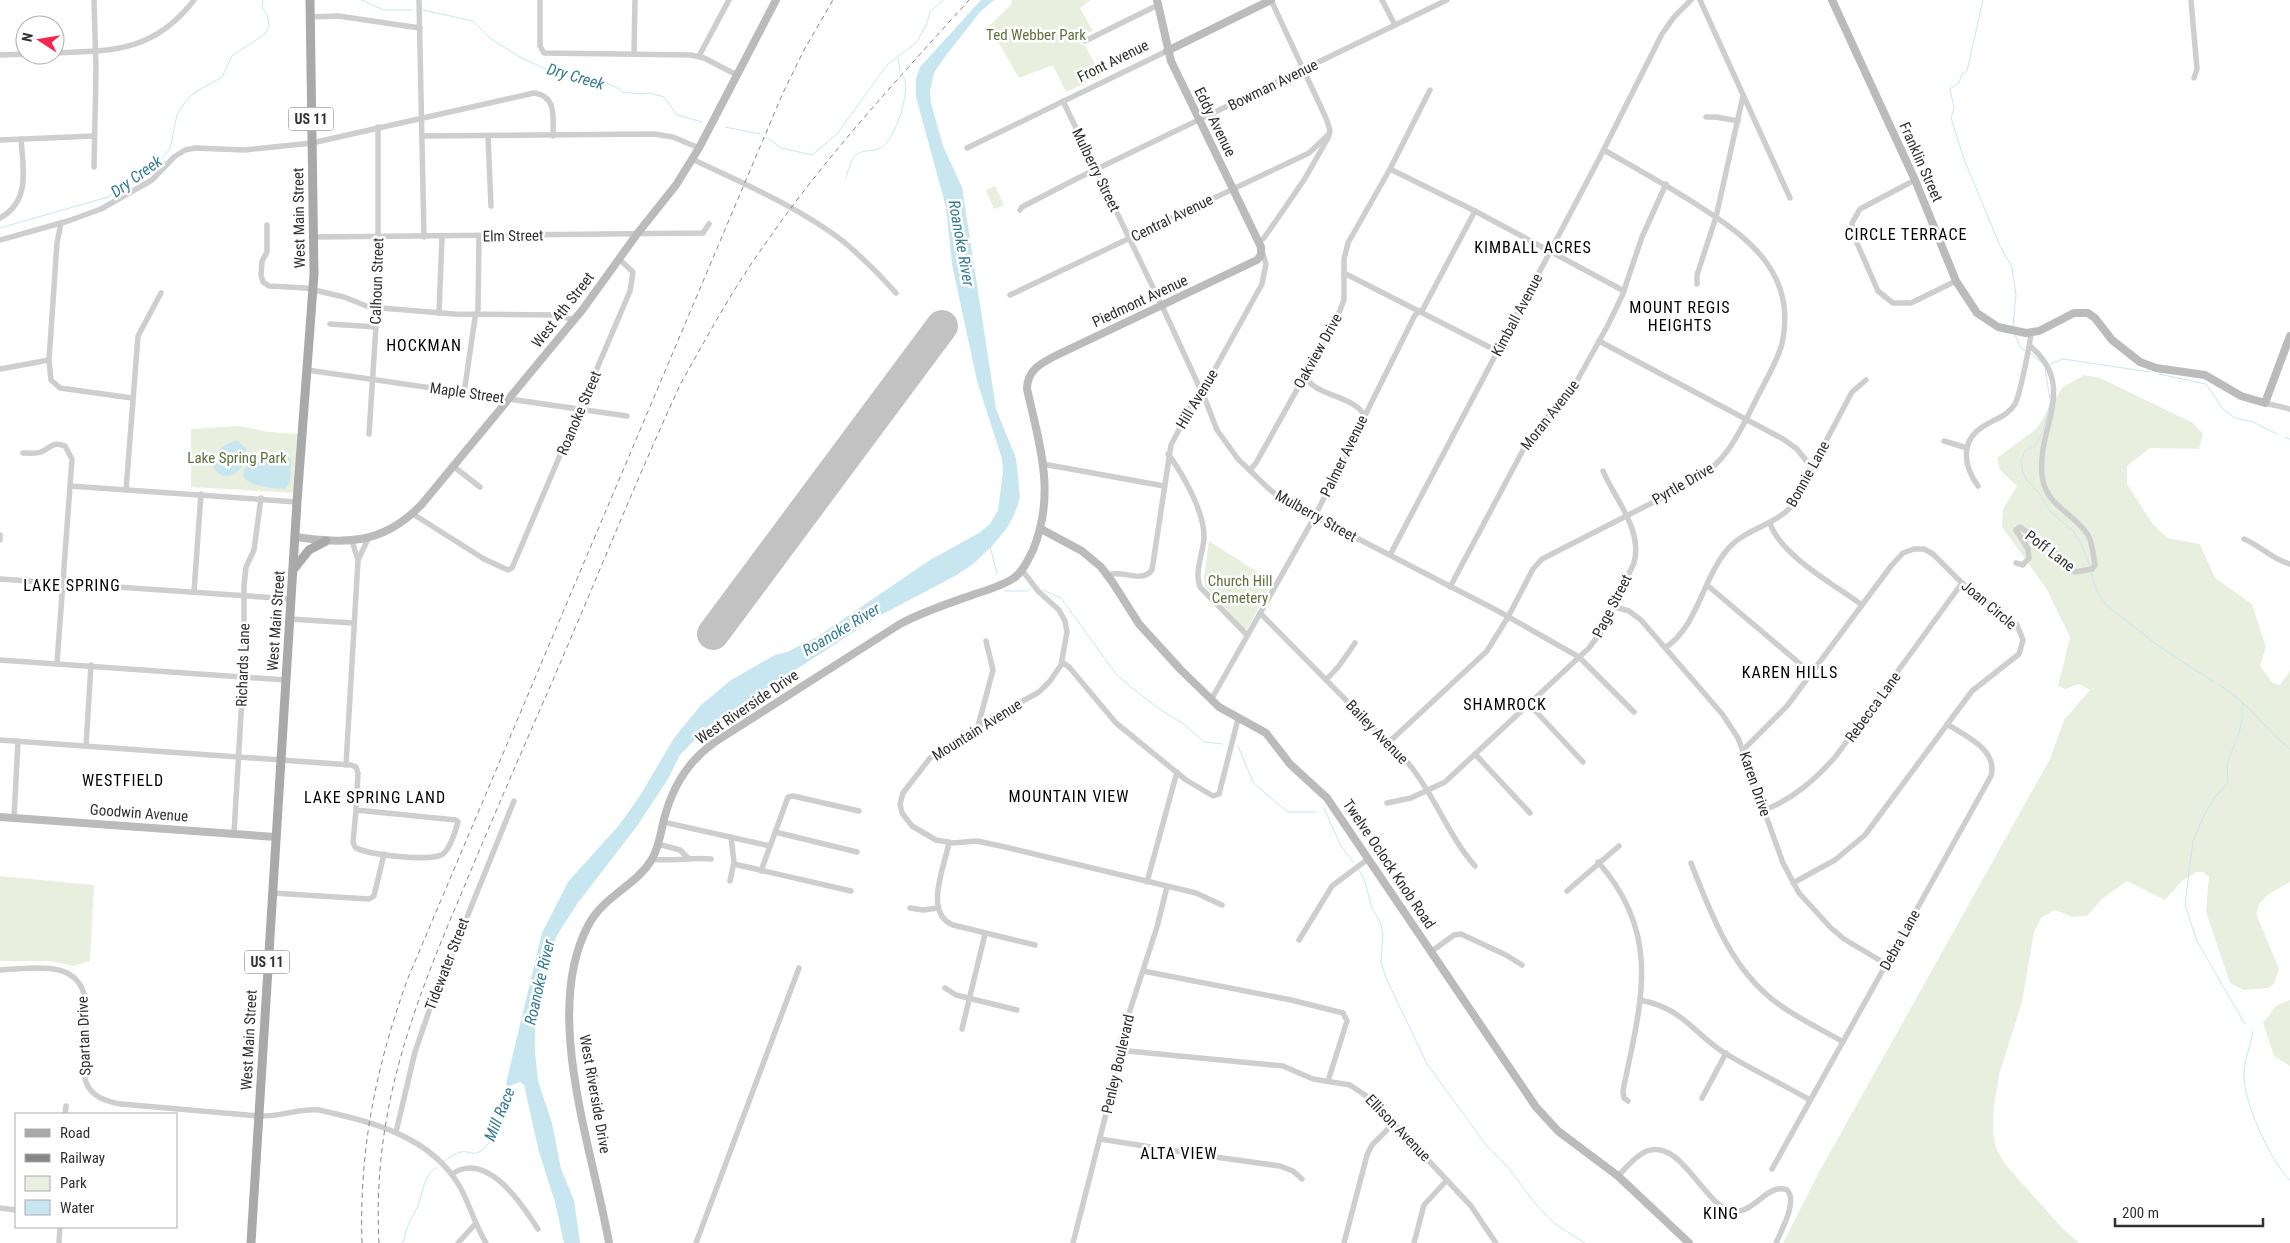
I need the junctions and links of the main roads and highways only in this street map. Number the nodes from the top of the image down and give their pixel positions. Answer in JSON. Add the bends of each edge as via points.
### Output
{"nodes":[{"id":1,"x":310,"y":0,"type":"edge"},
{"id":2,"x":326,"y":541,"type":"road end"},
{"id":3,"x":293,"y":570,"type":"junction"},
{"id":4,"x":251,"y":1243,"type":"edge"}],
"edges":[{"from":1,"to":3,"type":"main road","name":"West Main Street","number":"US 11","via":[[313,291]]},
{"from":2,"to":3,"type":"main road","via":[[309,550]]},
{"from":3,"to":4,"type":"main road","name":"West Main Street","number":"US 11"}]}
